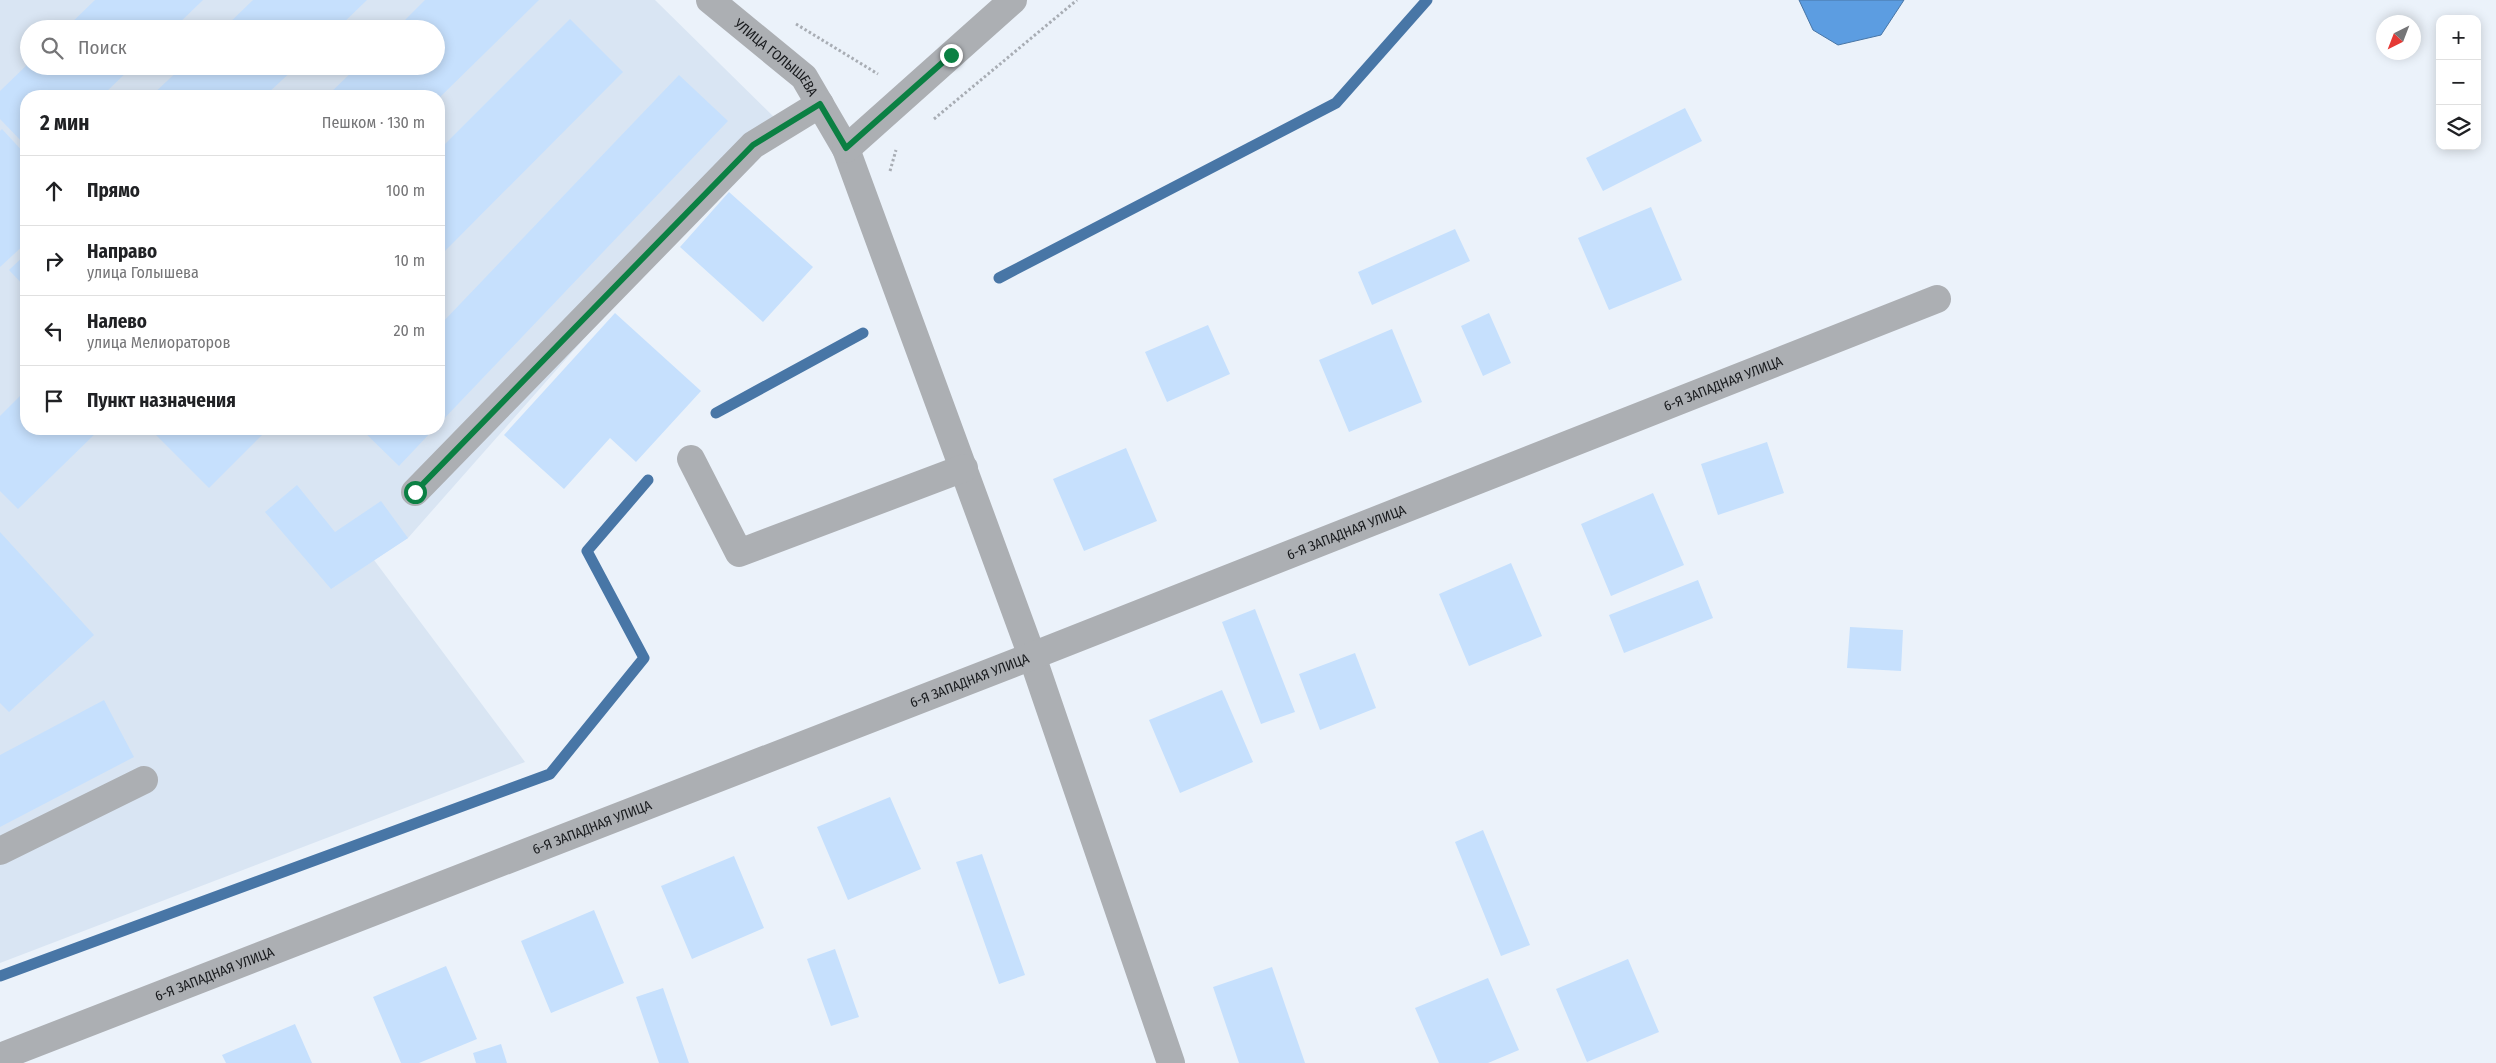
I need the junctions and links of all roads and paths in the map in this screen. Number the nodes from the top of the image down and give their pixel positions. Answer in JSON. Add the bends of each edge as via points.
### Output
{"nodes":[{"id":1,"x":710,"y":0,"type":"edge"},
{"id":2,"x":1013,"y":0,"type":"edge"},
{"id":3,"x":1077,"y":0,"type":"edge"},
{"id":4,"x":788,"y":20,"type":"dead end"},
{"id":5,"x":885,"y":78,"type":"dead end"},
{"id":6,"x":820,"y":104,"type":"junction"},
{"id":7,"x":933,"y":120,"type":"dead end"},
{"id":8,"x":846,"y":148,"type":"junction"},
{"id":9,"x":1937,"y":299,"type":"dead end"},
{"id":10,"x":691,"y":459,"type":"dead end"},
{"id":11,"x":964,"y":468,"type":"junction"},
{"id":12,"x":415,"y":492,"type":"dead end"},
{"id":13,"x":1032,"y":656,"type":"junction"},
{"id":14,"x":144,"y":780,"type":"dead end"},
{"id":15,"x":0,"y":851,"type":"edge"},
{"id":16,"x":0,"y":1056,"type":"edge"},
{"id":17,"x":1172,"y":1063,"type":"edge"}],
"edges":[{"from":1,"to":6,"type":"street","name":"УЛИЦА ГОЛЫШЕВА","via":[[804,77]]},
{"from":2,"to":8,"type":"street"},
{"from":3,"to":7,"type":"path"},
{"from":4,"to":5,"type":"path"},
{"from":6,"to":8,"type":"street","name":"УЛИЦА ГОЛЫШЕВА"},
{"from":6,"to":12,"type":"street","via":[[753,145]]},
{"from":8,"to":11,"type":"street","name":"УЛИЦА ГОЛЫШЕВА"},
{"from":9,"to":13,"type":"street","name":"6-Я ЗАПАДНАЯ УЛИЦА"},
{"from":10,"to":11,"type":"street","via":[[739,553]]},
{"from":11,"to":13,"type":"street","name":"УЛИЦА ГОЛЫШЕВА"},
{"from":13,"to":16,"type":"street","name":"6-Я ЗАПАДНАЯ УЛИЦА"},
{"from":13,"to":17,"type":"street","name":"УЛИЦА ГОЛЫШЕВА"},
{"from":14,"to":15,"type":"street"}]}
